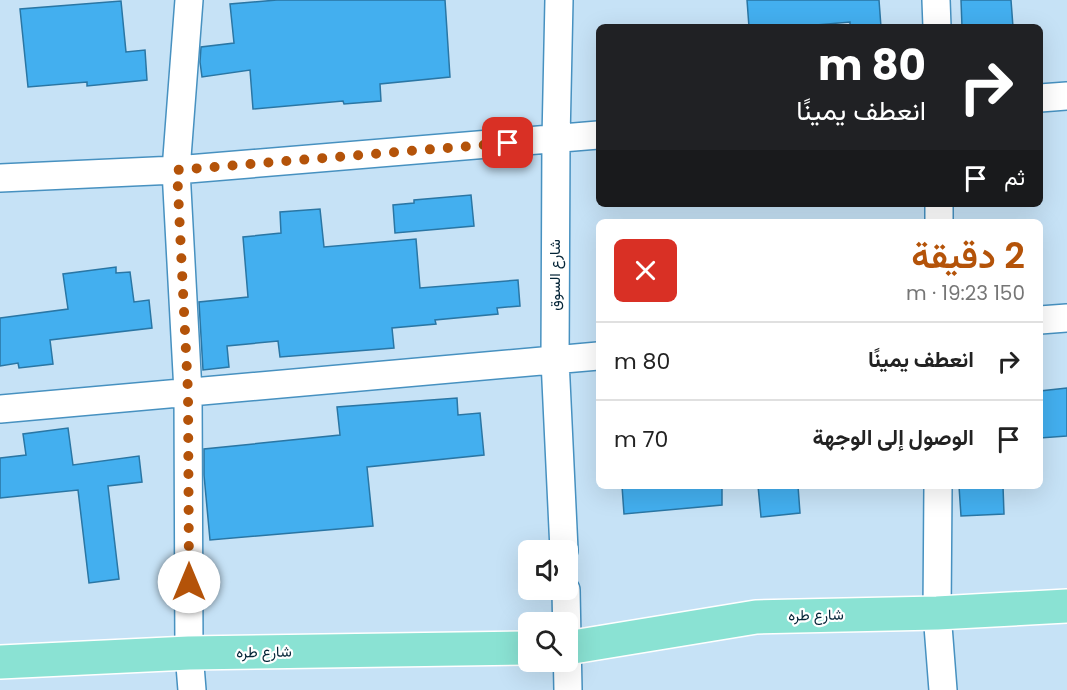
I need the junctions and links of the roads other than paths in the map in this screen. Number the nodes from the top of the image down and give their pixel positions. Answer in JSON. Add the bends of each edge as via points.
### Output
{"nodes":[{"id":1,"x":189,"y":0,"type":"edge"},
{"id":2,"x":559,"y":0,"type":"edge"},
{"id":3,"x":936,"y":0,"type":"edge"},
{"id":4,"x":937,"y":24,"type":"edge"},
{"id":5,"x":1067,"y":96,"type":"edge"},
{"id":6,"x":1043,"y":98,"type":"edge"},
{"id":7,"x":596,"y":135,"type":"edge"},
{"id":8,"x":556,"y":139,"type":"junction"},
{"id":9,"x":177,"y":170,"type":"junction"},
{"id":10,"x":0,"y":178,"type":"edge"},
{"id":11,"x":1067,"y":318,"type":"edge"},
{"id":12,"x":1043,"y":320,"type":"edge"},
{"id":13,"x":596,"y":357,"type":"edge"},
{"id":14,"x":555,"y":360,"type":"junction"},
{"id":15,"x":188,"y":392,"type":"junction"},
{"id":16,"x":0,"y":410,"type":"edge"},
{"id":17,"x":938,"y":489,"type":"edge"},
{"id":18,"x":564,"y":540,"type":"edge"},
{"id":19,"x":1067,"y":606,"type":"edge"},
{"id":20,"x":937,"y":613,"type":"junction"},
{"id":21,"x":578,"y":646,"type":"edge"},
{"id":22,"x":518,"y":648,"type":"edge"},
{"id":23,"x":189,"y":653,"type":"junction"},
{"id":24,"x":0,"y":662,"type":"edge"},
{"id":25,"x":568,"y":672,"type":"edge"},
{"id":26,"x":192,"y":690,"type":"edge"},
{"id":27,"x":568,"y":690,"type":"edge"},
{"id":28,"x":943,"y":690,"type":"edge"}],
"edges":[{"from":1,"to":9,"type":"street"},
{"from":2,"to":8,"type":"street","name":"شارع السوق"},
{"from":3,"to":4,"type":"street"},
{"from":5,"to":6,"type":"street"},
{"from":7,"to":8,"type":"street"},
{"from":8,"to":9,"type":"street"},
{"from":8,"to":14,"type":"street","name":"شارع السوق"},
{"from":9,"to":10,"type":"street"},
{"from":9,"to":15,"type":"street"},
{"from":11,"to":12,"type":"street"},
{"from":13,"to":14,"type":"street"},
{"from":14,"to":15,"type":"street"},
{"from":14,"to":18,"type":"street","name":"شارع السوق"},
{"from":15,"to":16,"type":"street"},
{"from":15,"to":23,"type":"street"},
{"from":17,"to":20,"type":"street"},
{"from":19,"to":20,"type":"main road","name":"شارع طره"},
{"from":20,"to":21,"type":"main road","name":"شارع طره","via":[[756,617]]},
{"from":20,"to":28,"type":"street"},
{"from":22,"to":23,"type":"main road","name":"شارع طره"},
{"from":23,"to":24,"type":"main road","name":"شارع طره"},
{"from":23,"to":26,"type":"street"},
{"from":25,"to":27,"type":"street"}]}
